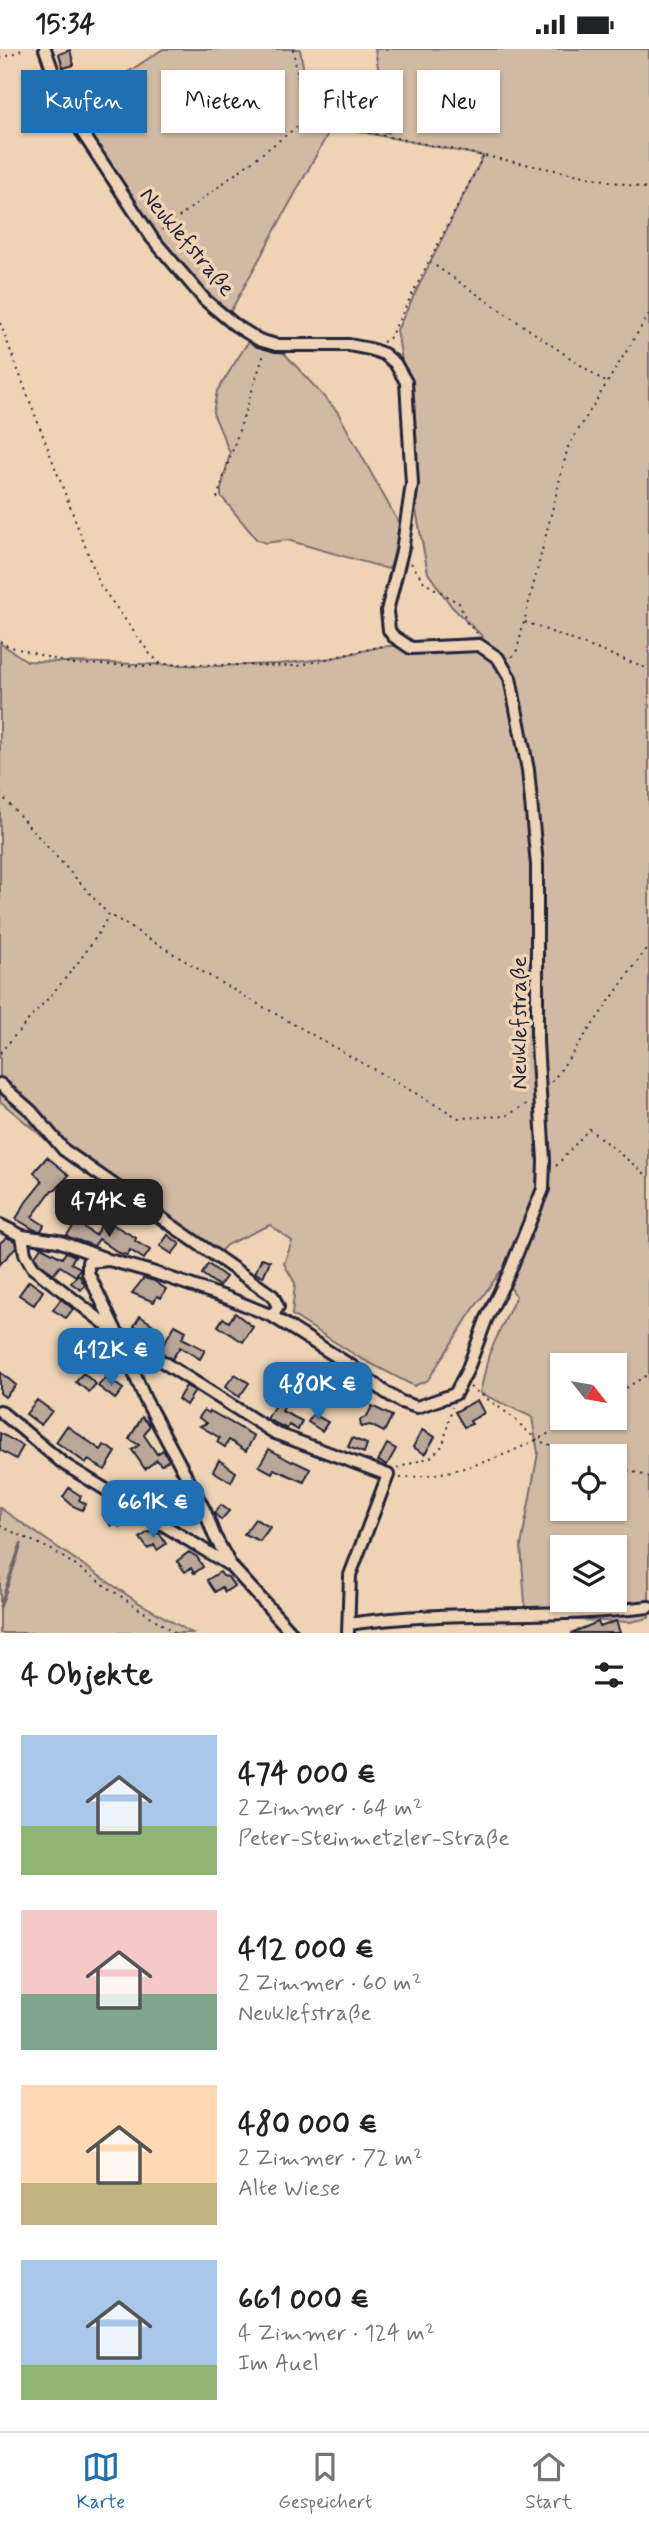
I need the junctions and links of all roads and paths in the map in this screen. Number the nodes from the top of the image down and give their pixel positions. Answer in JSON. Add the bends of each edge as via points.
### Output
{"nodes":[{"id":1,"x":24,"y":49,"type":"edge"},
{"id":2,"x":45,"y":49,"type":"edge"},
{"id":3,"x":293,"y":49,"type":"edge"},
{"id":4,"x":0,"y":59,"type":"edge"},
{"id":5,"x":299,"y":82,"type":"edge"},
{"id":6,"x":299,"y":125,"type":"edge"},
{"id":7,"x":372,"y":133,"type":"edge"},
{"id":8,"x":484,"y":155,"type":"junction"},
{"id":9,"x":649,"y":189,"type":"edge"},
{"id":10,"x":152,"y":238,"type":"junction"},
{"id":11,"x":429,"y":261,"type":"junction"},
{"id":12,"x":649,"y":314,"type":"edge"},
{"id":13,"x":0,"y":323,"type":"edge"},
{"id":14,"x":266,"y":342,"type":"junction"},
{"id":15,"x":370,"y":349,"type":"junction"},
{"id":16,"x":607,"y":383,"type":"junction"},
{"id":17,"x":217,"y":498,"type":"dead end"},
{"id":18,"x":402,"y":551,"type":"junction"},
{"id":19,"x":524,"y":622,"type":"junction"},
{"id":20,"x":393,"y":636,"type":"junction"},
{"id":21,"x":0,"y":641,"type":"edge"},
{"id":22,"x":488,"y":649,"type":"junction"},
{"id":23,"x":161,"y":664,"type":"junction"},
{"id":24,"x":505,"y":666,"type":"junction"},
{"id":25,"x":649,"y":669,"type":"edge"},
{"id":26,"x":0,"y":794,"type":"edge"},
{"id":27,"x":109,"y":914,"type":"junction"},
{"id":28,"x":649,"y":945,"type":"edge"},
{"id":29,"x":0,"y":1053,"type":"edge"},
{"id":30,"x":0,"y":1084,"type":"edge"},
{"id":31,"x":539,"y":1095,"type":"junction"},
{"id":32,"x":649,"y":1177,"type":"edge"},
{"id":33,"x":543,"y":1180,"type":"junction"},
{"id":34,"x":0,"y":1225,"type":"edge"},
{"id":35,"x":23,"y":1236,"type":"junction"},
{"id":36,"x":108,"y":1259,"type":"junction"},
{"id":37,"x":272,"y":1316,"type":"junction"},
{"id":38,"x":117,"y":1333,"type":"junction"},
{"id":39,"x":649,"y":1374,"type":"edge"},
{"id":40,"x":462,"y":1382,"type":"junction"},
{"id":41,"x":627,"y":1387,"type":"edge"},
{"id":42,"x":455,"y":1394,"type":"junction"},
{"id":43,"x":0,"y":1411,"type":"edge"},
{"id":44,"x":556,"y":1430,"type":"edge"},
{"id":45,"x":538,"y":1441,"type":"junction"},
{"id":46,"x":550,"y":1445,"type":"edge"},
{"id":47,"x":627,"y":1470,"type":"edge"},
{"id":48,"x":388,"y":1475,"type":"junction"},
{"id":49,"x":649,"y":1477,"type":"edge"},
{"id":50,"x":0,"y":1526,"type":"edge"},
{"id":51,"x":232,"y":1566,"type":"junction"},
{"id":52,"x":649,"y":1607,"type":"edge"},
{"id":53,"x":348,"y":1628,"type":"edge"},
{"id":54,"x":175,"y":1633,"type":"edge"},
{"id":55,"x":292,"y":1633,"type":"edge"}],
"edges":[{"from":1,"to":4,"type":"path"},
{"from":2,"to":10,"type":"street","name":"Neuklefstraße","via":[[61,95]]},
{"from":3,"to":5,"type":"path"},
{"from":6,"to":10,"type":"path"},
{"from":7,"to":8,"type":"path"},
{"from":8,"to":9,"type":"path"},
{"from":8,"to":11,"type":"path"},
{"from":10,"to":14,"type":"street","name":"Neuklefstraße","via":[[205,300],[235,325]]},
{"from":11,"to":15,"type":"path","via":[[389,339]]},
{"from":11,"to":16,"type":"path"},
{"from":12,"to":16,"type":"path"},
{"from":13,"to":23,"type":"path","via":[[100,585]]},
{"from":14,"to":15,"type":"street","name":"Neuklefstraße"},
{"from":14,"to":17,"type":"path"},
{"from":15,"to":18,"type":"street","name":"Neuklefstraße","via":[[394,363],[406,383],[412,484]]},
{"from":16,"to":19,"type":"path","via":[[568,447]]},
{"from":18,"to":20,"type":"street","name":"Neuklefstraße","via":[[387,611]]},
{"from":18,"to":22,"type":"path","via":[[425,583],[459,603],[467,623]]},
{"from":19,"to":24,"type":"path","via":[[517,650]]},
{"from":19,"to":25,"type":"path"},
{"from":20,"to":22,"type":"street","via":[[411,648],[479,645]]},
{"from":20,"to":23,"type":"path","via":[[384,647],[297,666]]},
{"from":21,"to":23,"type":"path","via":[[72,664]]},
{"from":22,"to":24,"type":"street","name":"Neuklefstraße"},
{"from":24,"to":31,"type":"street","name":"Neuklefstraße","via":[[516,699],[528,770],[537,865]]},
{"from":26,"to":27,"type":"path"},
{"from":27,"to":29,"type":"path","via":[[98,936]]},
{"from":27,"to":31,"type":"path","via":[[459,1118],[506,1116]]},
{"from":28,"to":31,"type":"path","via":[[572,1056]]},
{"from":30,"to":37,"type":"street","via":[[64,1150],[273,1296],[278,1307]]},
{"from":31,"to":33,"type":"street","name":"Neuklefstraße"},
{"from":32,"to":33,"type":"path","via":[[589,1129]]},
{"from":33,"to":40,"type":"street","name":"Neuklefstraße","via":[[534,1214]]},
{"from":34,"to":35,"type":"street"},
{"from":35,"to":36,"type":"street","via":[[58,1241]]},
{"from":35,"to":38,"type":"street","via":[[33,1268]]},
{"from":36,"to":37,"type":"street"},
{"from":36,"to":38,"type":"street","via":[[89,1262],[88,1273]]},
{"from":37,"to":42,"type":"street","via":[[401,1402],[418,1407]]},
{"from":38,"to":48,"type":"street","via":[[275,1433]]},
{"from":38,"to":51,"type":"street","via":[[145,1399]]},
{"from":39,"to":41,"type":"path"},
{"from":40,"to":42,"type":"street","name":"Neuklefstraße"},
{"from":40,"to":45,"type":"path"},
{"from":42,"to":48,"type":"path","via":[[443,1445],[431,1457],[399,1466]]},
{"from":43,"to":51,"type":"street","via":[[64,1464]]},
{"from":44,"to":45,"type":"path"},
{"from":45,"to":46,"type":"path"},
{"from":45,"to":48,"type":"path","via":[[498,1459],[450,1471],[420,1477]]},
{"from":47,"to":49,"type":"path"},
{"from":48,"to":53,"type":"street","via":[[350,1575]]},
{"from":50,"to":54,"type":"path","via":[[54,1551]]},
{"from":51,"to":55,"type":"street"},
{"from":52,"to":53,"type":"street","via":[[439,1616]]}]}
